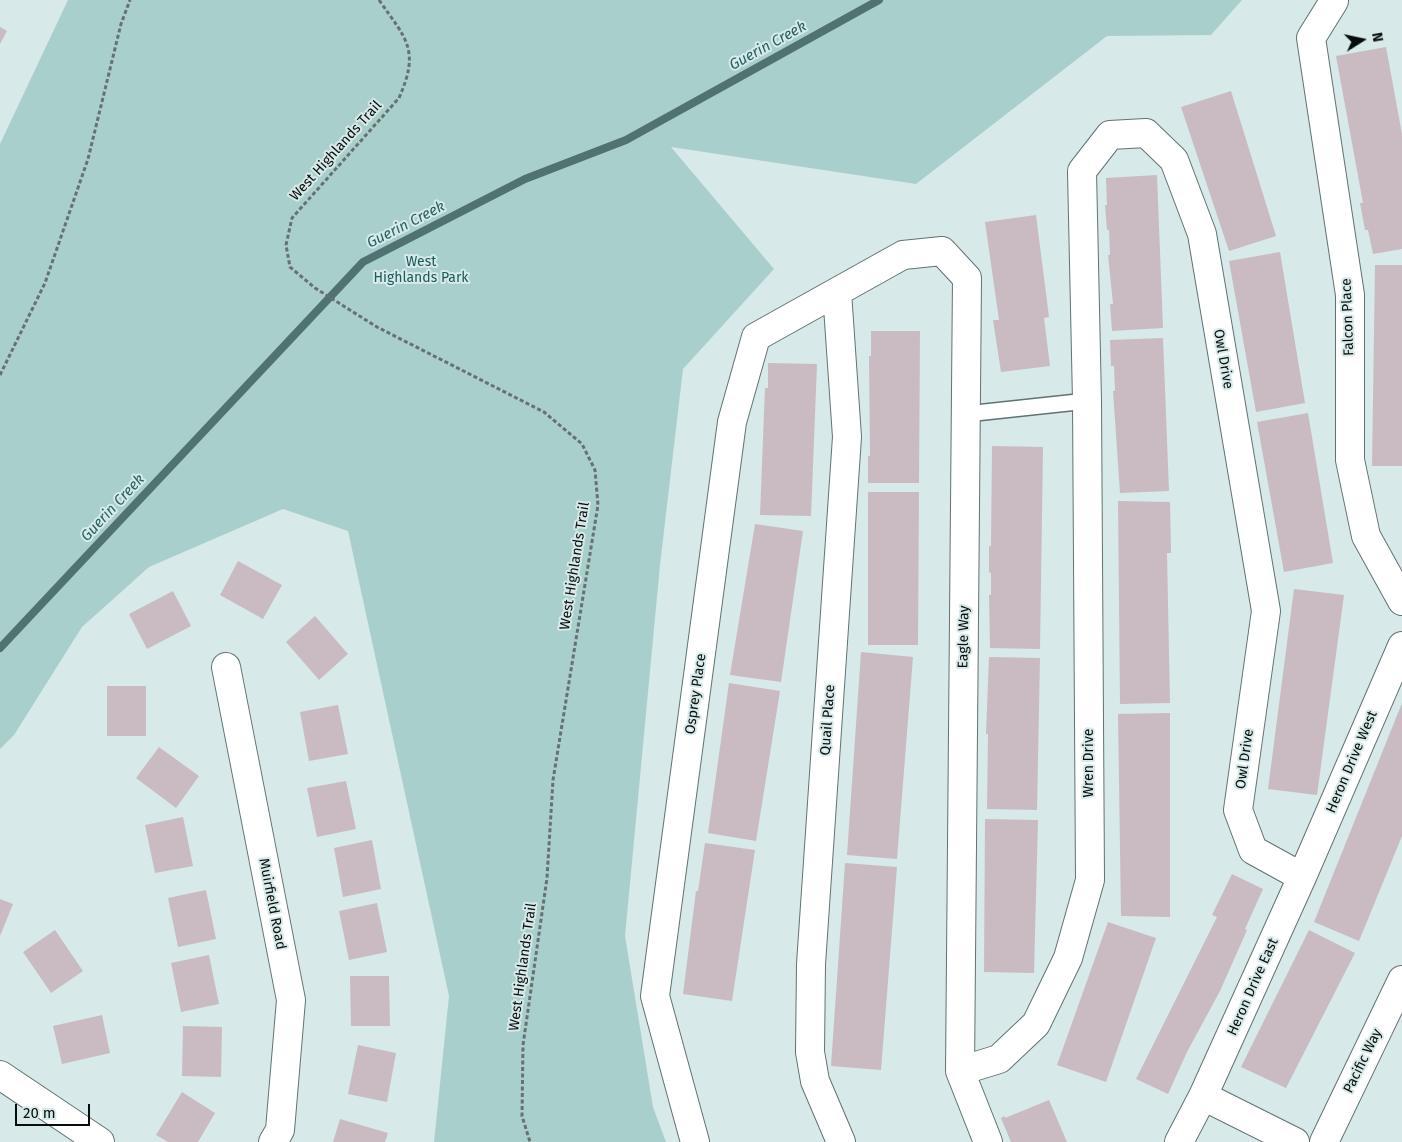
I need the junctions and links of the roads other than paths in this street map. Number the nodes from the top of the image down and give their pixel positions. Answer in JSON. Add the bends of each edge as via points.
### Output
{"nodes":[{"id":1,"x":1334,"y":1,"type":"dead end"},
{"id":2,"x":837,"y":292,"type":"junction"},
{"id":3,"x":1087,"y":401,"type":"junction"},
{"id":4,"x":966,"y":414,"type":"junction"},
{"id":5,"x":1402,"y":602,"type":"edge"},
{"id":6,"x":1402,"y":646,"type":"edge"},
{"id":7,"x":226,"y":667,"type":"dead end"},
{"id":8,"x":1302,"y":877,"type":"junction"},
{"id":9,"x":1402,"y":980,"type":"edge"},
{"id":10,"x":960,"y":1072,"type":"junction"},
{"id":11,"x":0,"y":1075,"type":"edge"},
{"id":12,"x":1203,"y":1096,"type":"junction"},
{"id":13,"x":100,"y":1142,"type":"edge"},
{"id":14,"x":273,"y":1142,"type":"edge"},
{"id":15,"x":695,"y":1142,"type":"edge"},
{"id":16,"x":841,"y":1142,"type":"edge"},
{"id":17,"x":988,"y":1142,"type":"edge"},
{"id":18,"x":1179,"y":1142,"type":"edge"},
{"id":19,"x":1295,"y":1142,"type":"edge"},
{"id":20,"x":1324,"y":1142,"type":"edge"}],
"edges":[{"from":1,"to":5,"type":"street","name":"Falcon Place","via":[[1310,38],[1350,295],[1350,460],[1366,536]]},
{"from":2,"to":4,"type":"street","name":"Eagle Way","via":[[903,256],[942,251],[967,278]]},
{"from":2,"to":15,"type":"street","name":"Osprey Place","via":[[756,337],[732,422],[655,996]]},
{"from":2,"to":16,"type":"street","name":"Quail Place","via":[[846,437],[812,964],[810,1052],[815,1080]]},
{"from":3,"to":4,"type":"lane"},
{"from":3,"to":8,"type":"street","name":"Owl Drive","via":[[1082,171],[1110,135],[1146,133],[1174,160],[1202,234],[1266,611],[1238,810],[1253,850]]},
{"from":3,"to":10,"type":"street","name":"Wren Drive","via":[[1090,880],[1068,958],[1036,1024],[999,1059]]},
{"from":4,"to":10,"type":"street","name":"Eagle Way"},
{"from":6,"to":8,"type":"street","name":"Heron Drive West"},
{"from":7,"to":14,"type":"street","name":"Muirfield Road","via":[[291,1000],[280,1130]]},
{"from":8,"to":12,"type":"street","name":"Heron Drive East"},
{"from":9,"to":20,"type":"street","name":"Pacific Way"},
{"from":10,"to":17,"type":"street","name":"Eagle Way"},
{"from":11,"to":13,"type":"street"},
{"from":12,"to":18,"type":"street"},
{"from":12,"to":19,"type":"street"}]}
